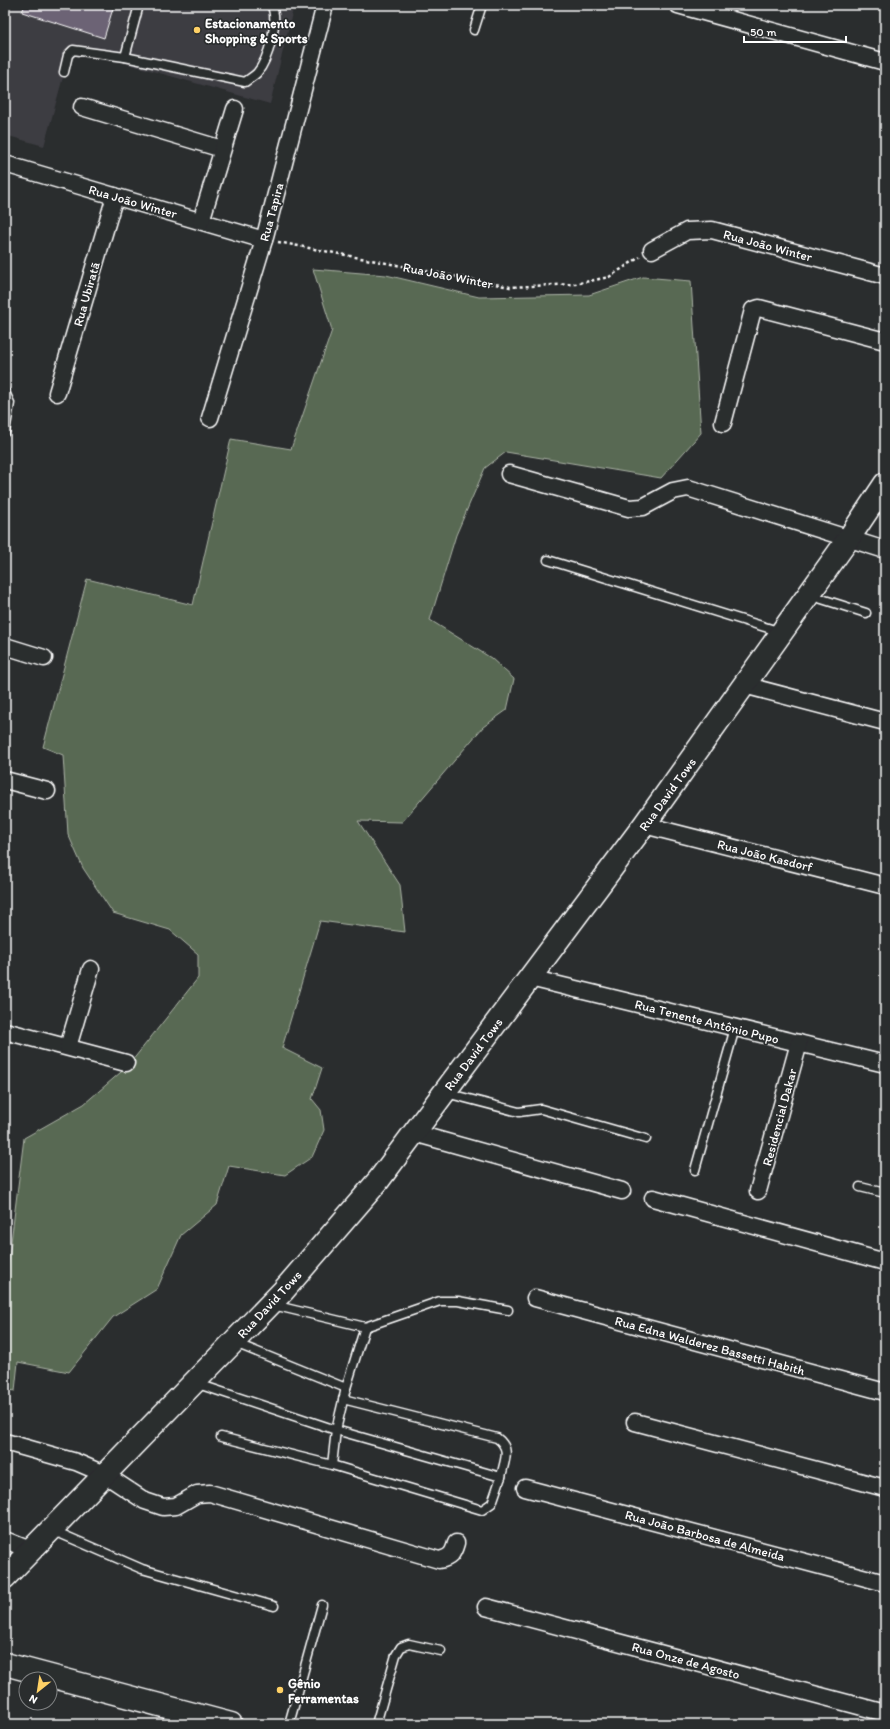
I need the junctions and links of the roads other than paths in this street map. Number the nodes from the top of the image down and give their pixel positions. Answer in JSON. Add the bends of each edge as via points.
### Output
{"nodes":[{"id":1,"x":139,"y":5,"type":"edge"},
{"id":2,"x":271,"y":5,"type":"edge"},
{"id":3,"x":325,"y":5,"type":"edge"},
{"id":4,"x":482,"y":5,"type":"edge"},
{"id":5,"x":678,"y":5,"type":"edge"},
{"id":6,"x":474,"y":30,"type":"dead end"},
{"id":7,"x":125,"y":57,"type":"junction"},
{"id":8,"x":885,"y":62,"type":"edge"},
{"id":9,"x":64,"y":72,"type":"dead end"},
{"id":10,"x":82,"y":107,"type":"dead end"},
{"id":11,"x":235,"y":109,"type":"dead end"},
{"id":12,"x":222,"y":149,"type":"junction"},
{"id":13,"x":5,"y":164,"type":"edge"},
{"id":14,"x":115,"y":196,"type":"junction"},
{"id":15,"x":201,"y":221,"type":"junction"},
{"id":16,"x":264,"y":240,"type":"junction"},
{"id":17,"x":652,"y":250,"type":"road end"},
{"id":18,"x":885,"y":276,"type":"edge"},
{"id":19,"x":885,"y":341,"type":"edge"},
{"id":20,"x":5,"y":392,"type":"edge"},
{"id":21,"x":57,"y":393,"type":"dead end"},
{"id":22,"x":210,"y":418,"type":"dead end"},
{"id":23,"x":723,"y":423,"type":"dead end"},
{"id":24,"x":5,"y":432,"type":"edge"},
{"id":25,"x":509,"y":474,"type":"dead end"},
{"id":26,"x":885,"y":484,"type":"edge"},
{"id":27,"x":849,"y":538,"type":"junction"},
{"id":28,"x":885,"y":550,"type":"edge"},
{"id":29,"x":548,"y":560,"type":"dead end"},
{"id":30,"x":808,"y":595,"type":"junction"},
{"id":31,"x":866,"y":613,"type":"dead end"},
{"id":32,"x":782,"y":632,"type":"junction"},
{"id":33,"x":5,"y":646,"type":"edge"},
{"id":34,"x":44,"y":658,"type":"dead end"},
{"id":35,"x":744,"y":685,"type":"junction"},
{"id":36,"x":885,"y":722,"type":"edge"},
{"id":37,"x":5,"y":780,"type":"edge"},
{"id":38,"x":47,"y":791,"type":"dead end"},
{"id":39,"x":644,"y":825,"type":"junction"},
{"id":40,"x":885,"y":886,"type":"edge"},
{"id":41,"x":91,"y":969,"type":"dead end"},
{"id":42,"x":530,"y":978,"type":"junction"},
{"id":43,"x":735,"y":1028,"type":"junction"},
{"id":44,"x":5,"y":1030,"type":"edge"},
{"id":45,"x":799,"y":1043,"type":"junction"},
{"id":46,"x":68,"y":1047,"type":"junction"},
{"id":47,"x":126,"y":1063,"type":"dead end"},
{"id":48,"x":885,"y":1064,"type":"edge"},
{"id":49,"x":444,"y":1093,"type":"junction"},
{"id":50,"x":414,"y":1133,"type":"junction"},
{"id":51,"x":646,"y":1139,"type":"dead end"},
{"id":52,"x":694,"y":1170,"type":"dead end"},
{"id":53,"x":860,"y":1187,"type":"dead end"},
{"id":54,"x":622,"y":1191,"type":"dead end"},
{"id":55,"x":758,"y":1191,"type":"dead end"},
{"id":56,"x":885,"y":1193,"type":"edge"},
{"id":57,"x":653,"y":1198,"type":"dead end"},
{"id":58,"x":885,"y":1262,"type":"edge"},
{"id":59,"x":535,"y":1298,"type":"dead end"},
{"id":60,"x":270,"y":1304,"type":"junction"},
{"id":61,"x":508,"y":1310,"type":"dead end"},
{"id":62,"x":364,"y":1327,"type":"junction"},
{"id":63,"x":233,"y":1342,"type":"junction"},
{"id":64,"x":194,"y":1382,"type":"junction"},
{"id":65,"x":346,"y":1388,"type":"junction"},
{"id":66,"x":885,"y":1392,"type":"edge"},
{"id":67,"x":343,"y":1399,"type":"junction"},
{"id":68,"x":635,"y":1422,"type":"dead end"},
{"id":69,"x":336,"y":1430,"type":"junction"},
{"id":70,"x":221,"y":1437,"type":"dead end"},
{"id":71,"x":5,"y":1442,"type":"edge"},
{"id":72,"x":332,"y":1466,"type":"junction"},
{"id":73,"x":104,"y":1474,"type":"junction"},
{"id":74,"x":501,"y":1477,"type":"junction"},
{"id":75,"x":525,"y":1488,"type":"dead end"},
{"id":76,"x":885,"y":1488,"type":"edge"},
{"id":77,"x":51,"y":1529,"type":"junction"},
{"id":78,"x":5,"y":1540,"type":"edge"},
{"id":79,"x":456,"y":1543,"type":"dead end"},
{"id":80,"x":30,"y":1550,"type":"junction"},
{"id":81,"x":5,"y":1577,"type":"edge"},
{"id":82,"x":885,"y":1582,"type":"edge"},
{"id":83,"x":322,"y":1605,"type":"dead end"},
{"id":84,"x":274,"y":1606,"type":"dead end"},
{"id":85,"x":486,"y":1607,"type":"dead end"},
{"id":86,"x":440,"y":1651,"type":"dead end"},
{"id":87,"x":5,"y":1664,"type":"edge"},
{"id":88,"x":885,"y":1713,"type":"edge"},
{"id":89,"x":231,"y":1724,"type":"edge"},
{"id":90,"x":289,"y":1724,"type":"edge"},
{"id":91,"x":376,"y":1724,"type":"edge"}],
"edges":[{"from":1,"to":7,"type":"lane"},
{"from":2,"to":7,"type":"lane","via":[[274,10],[273,30],[266,59],[257,74],[245,82]]},
{"from":3,"to":16,"type":"street","name":"Rua Tapira"},
{"from":4,"to":6,"type":"lane"},
{"from":5,"to":8,"type":"street"},
{"from":7,"to":9,"type":"lane","via":[[73,50],[68,55]]},
{"from":10,"to":12,"type":"street"},
{"from":11,"to":12,"type":"street"},
{"from":12,"to":15,"type":"street"},
{"from":13,"to":14,"type":"street","name":"Rua João Winter"},
{"from":14,"to":15,"type":"street","name":"Rua João Winter"},
{"from":14,"to":21,"type":"street","name":"Rua Ubiratã"},
{"from":15,"to":16,"type":"street","name":"Rua João Winter"},
{"from":16,"to":22,"type":"street","name":"Rua Tapira"},
{"from":17,"to":18,"type":"street","name":"Rua João Winter","via":[[687,231],[712,230]]},
{"from":19,"to":23,"type":"street","via":[[756,309],[751,314]]},
{"from":20,"to":24,"type":"lane","via":[[10,403]]},
{"from":25,"to":27,"type":"street","via":[[629,508],[643,508],[673,491],[688,488]]},
{"from":26,"to":27,"type":"street","name":"Rua David Tows"},
{"from":27,"to":28,"type":"street"},
{"from":27,"to":30,"type":"street","name":"Rua David Tows"},
{"from":29,"to":32,"type":"lane"},
{"from":30,"to":31,"type":"lane"},
{"from":30,"to":32,"type":"street","name":"Rua David Tows"},
{"from":32,"to":35,"type":"street","name":"Rua David Tows"},
{"from":33,"to":34,"type":"street"},
{"from":35,"to":36,"type":"street"},
{"from":35,"to":39,"type":"street","name":"Rua David Tows"},
{"from":37,"to":38,"type":"street"},
{"from":39,"to":40,"type":"street","name":"Rua João Kasdorf"},
{"from":39,"to":42,"type":"street","name":"Rua David Tows"},
{"from":41,"to":46,"type":"street"},
{"from":42,"to":43,"type":"street","name":"Rua Tenente Antônio Pupo"},
{"from":42,"to":49,"type":"street","name":"Rua David Tows"},
{"from":43,"to":45,"type":"street","name":"Rua Tenente Antônio Pupo"},
{"from":43,"to":52,"type":"lane"},
{"from":44,"to":46,"type":"street"},
{"from":45,"to":48,"type":"street","name":"Rua Tenente Antônio Pupo"},
{"from":45,"to":55,"type":"street","name":"Residencial Dakar"},
{"from":46,"to":47,"type":"street"},
{"from":49,"to":50,"type":"street","name":"Rua David Tows"},
{"from":49,"to":51,"type":"lane","via":[[519,1112],[541,1109]]},
{"from":50,"to":54,"type":"street"},
{"from":50,"to":60,"type":"street","name":"Rua David Tows","via":[[378,1181]]},
{"from":53,"to":56,"type":"lane"},
{"from":57,"to":58,"type":"street"},
{"from":59,"to":66,"type":"street","name":"Rua Edna Walderez Bassetti Habith"},
{"from":60,"to":62,"type":"lane"},
{"from":60,"to":63,"type":"street","name":"Rua David Tows"},
{"from":61,"to":62,"type":"lane","via":[[458,1301],[440,1302]]},
{"from":62,"to":65,"type":"lane"},
{"from":63,"to":64,"type":"street","name":"Rua David Tows"},
{"from":63,"to":65,"type":"lane"},
{"from":64,"to":69,"type":"lane"},
{"from":64,"to":73,"type":"street","name":"Rua David Tows"},
{"from":65,"to":67,"type":"lane"},
{"from":67,"to":69,"type":"lane"},
{"from":67,"to":74,"type":"lane","via":[[497,1438],[504,1443],[506,1449]]},
{"from":68,"to":76,"type":"street"},
{"from":69,"to":72,"type":"lane"},
{"from":69,"to":74,"type":"lane"},
{"from":70,"to":72,"type":"lane"},
{"from":71,"to":73,"type":"street","via":[[76,1462]]},
{"from":72,"to":74,"type":"lane","via":[[482,1510],[492,1504]]},
{"from":73,"to":77,"type":"street","name":"Rua David Tows"},
{"from":73,"to":79,"type":"street","via":[[145,1501],[163,1507],[176,1506],[197,1494],[210,1493],[439,1560],[447,1559],[453,1553]]},
{"from":75,"to":82,"type":"street","name":"Rua João Barbosa de Almeida"},
{"from":77,"to":80,"type":"street","name":"Rua David Tows"},
{"from":77,"to":84,"type":"lane","via":[[142,1569]]},
{"from":78,"to":80,"type":"street"},
{"from":80,"to":81,"type":"street","name":"Rua David Tows"},
{"from":83,"to":90,"type":"lane"},
{"from":85,"to":88,"type":"street","name":"Rua Onze de Agosto"},
{"from":86,"to":91,"type":"lane","via":[[409,1644],[400,1647]]},
{"from":87,"to":89,"type":"street"}]}
